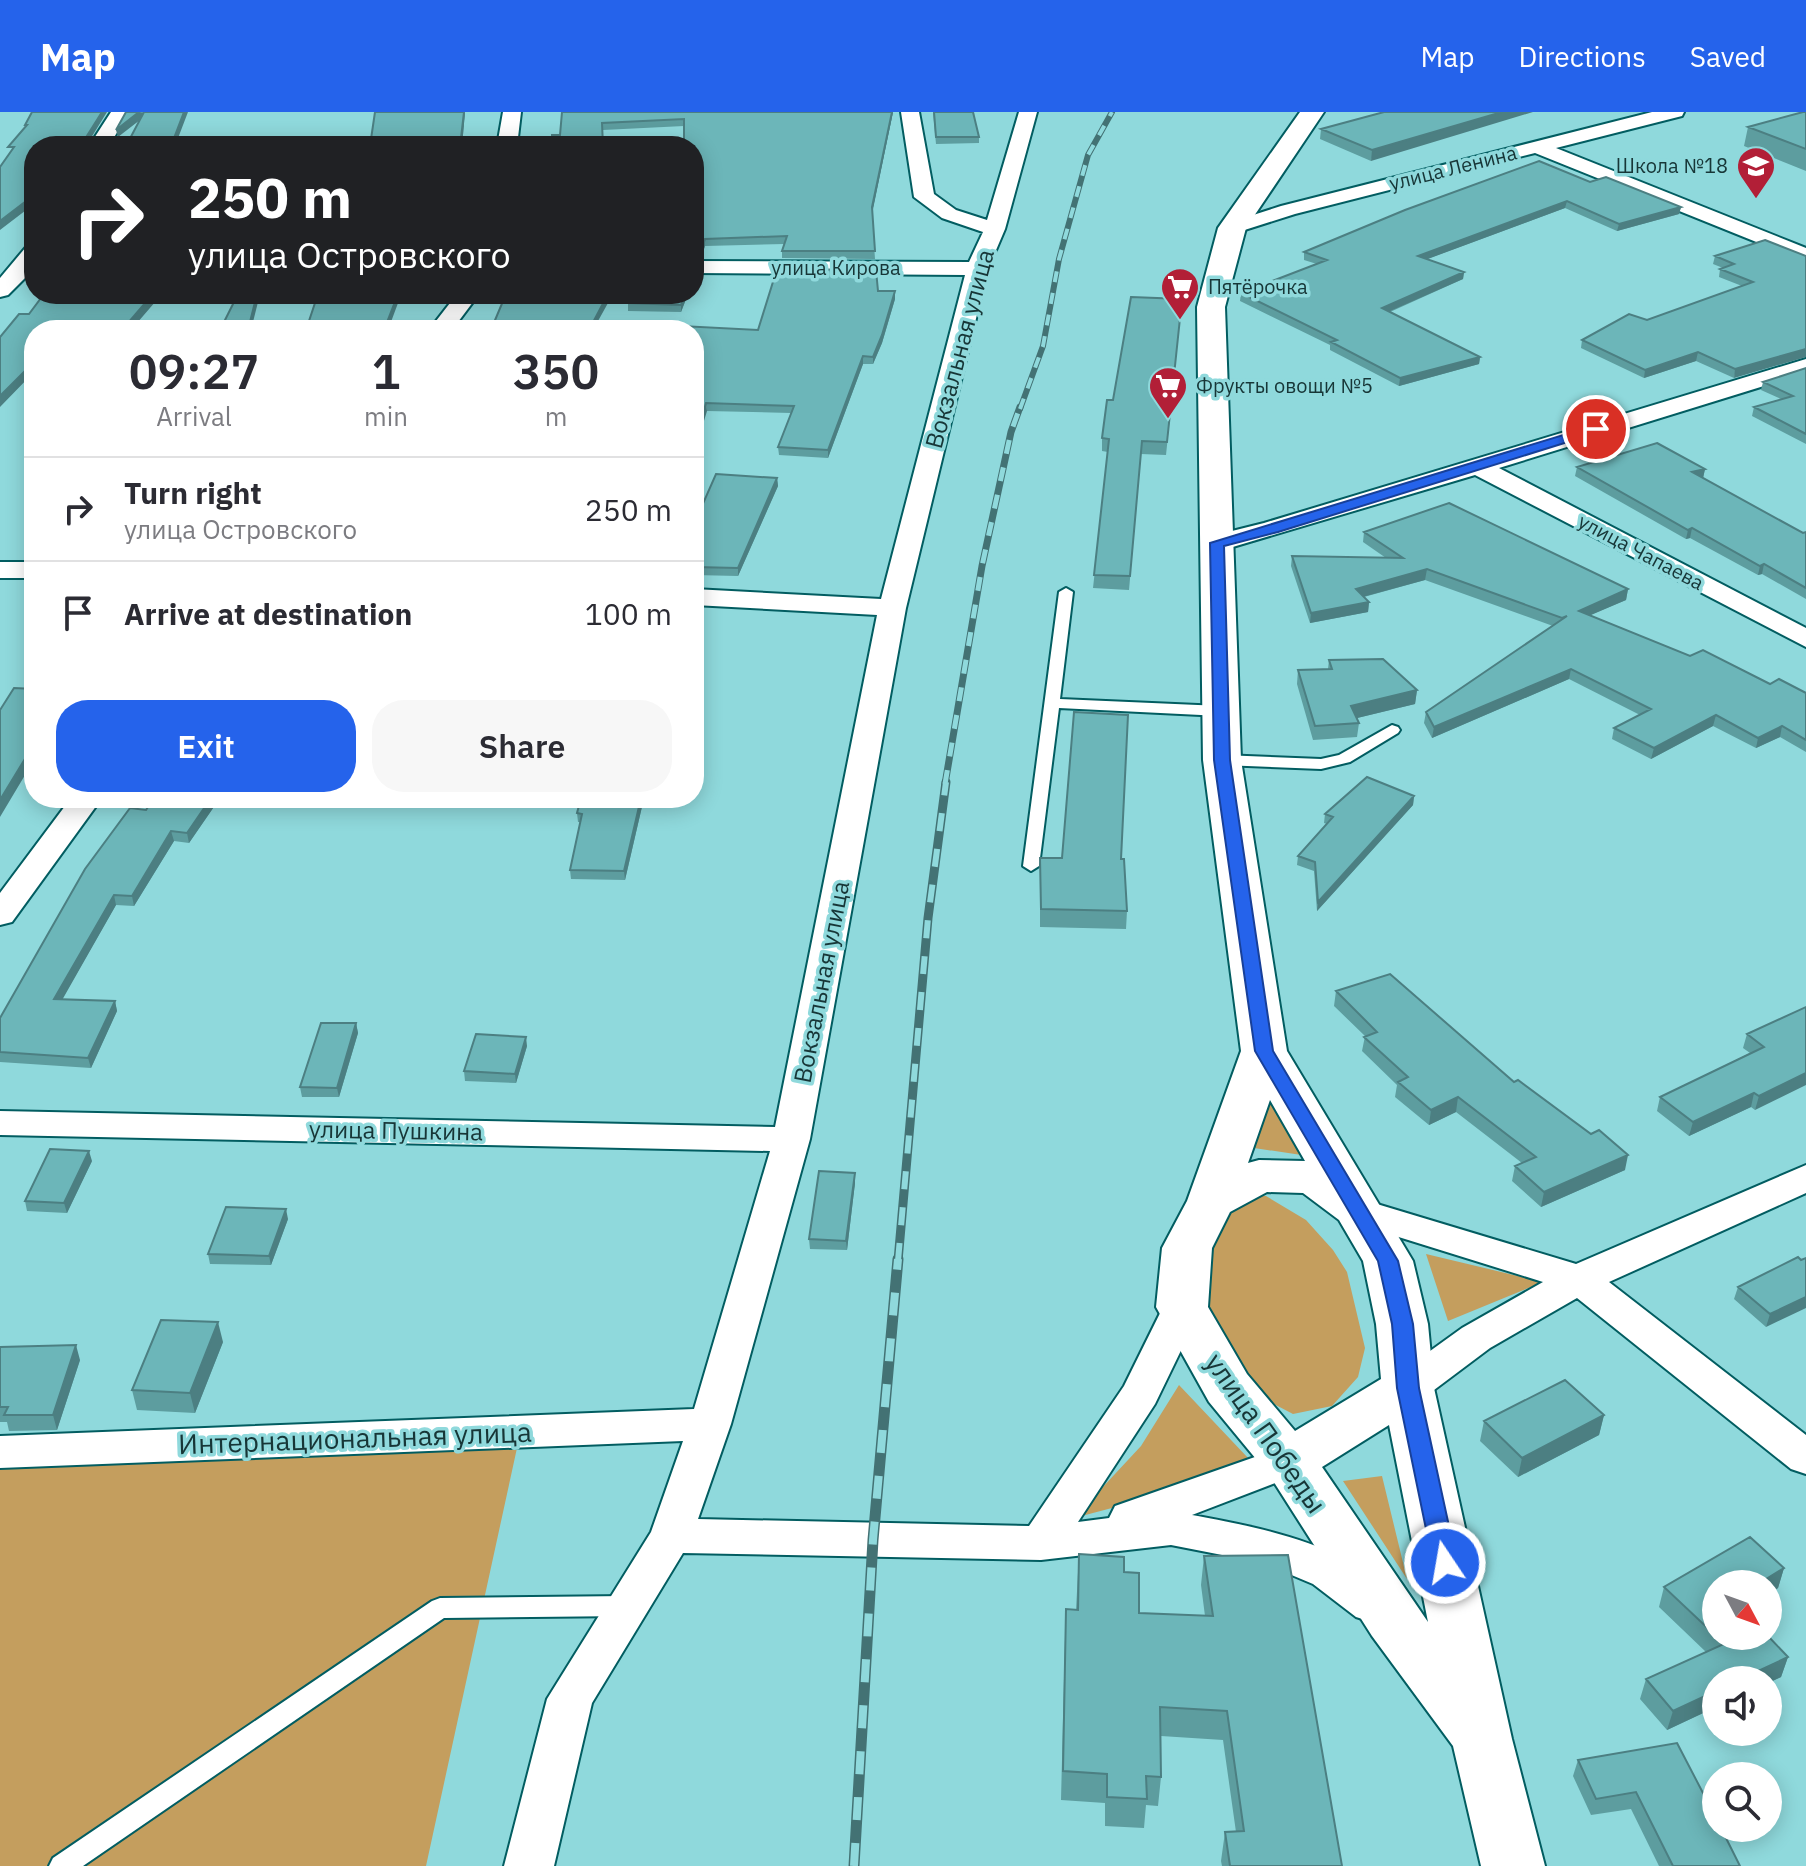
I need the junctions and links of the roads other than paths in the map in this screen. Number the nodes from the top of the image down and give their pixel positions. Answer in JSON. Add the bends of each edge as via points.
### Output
{"nodes":[{"id":1,"x":120,"y":112,"type":"edge"},
{"id":2,"x":512,"y":112,"type":"edge"},
{"id":3,"x":910,"y":112,"type":"edge"},
{"id":4,"x":1028,"y":112,"type":"edge"},
{"id":5,"x":1312,"y":112,"type":"edge"},
{"id":6,"x":1675,"y":112,"type":"edge"},
{"id":7,"x":105,"y":136,"type":"edge"},
{"id":8,"x":508,"y":136,"type":"edge"},
{"id":9,"x":1537,"y":147,"type":"junction"},
{"id":10,"x":1232,"y":228,"type":"junction"},
{"id":11,"x":995,"y":229,"type":"junction"},
{"id":12,"x":1806,"y":256,"type":"edge"},
{"id":13,"x":24,"y":262,"type":"edge"},
{"id":14,"x":0,"y":265,"type":"edge"},
{"id":15,"x":704,"y":267,"type":"edge"},
{"id":16,"x":24,"y":268,"type":"edge"},
{"id":17,"x":977,"y":269,"type":"junction"},
{"id":18,"x":0,"y":290,"type":"edge"},
{"id":19,"x":460,"y":304,"type":"edge"},
{"id":20,"x":448,"y":320,"type":"edge"},
{"id":21,"x":1806,"y":366,"type":"edge"},
{"id":22,"x":1475,"y":465,"type":"junction"},
{"id":23,"x":1217,"y":543,"type":"junction"},
{"id":24,"x":0,"y":570,"type":"edge"},
{"id":25,"x":24,"y":570,"type":"edge"},
{"id":26,"x":1066,"y":592,"type":"dead end"},
{"id":27,"x":704,"y":598,"type":"edge"},
{"id":28,"x":892,"y":608,"type":"junction"},
{"id":29,"x":1806,"y":639,"type":"edge"},
{"id":30,"x":1052,"y":703,"type":"junction"},
{"id":31,"x":1221,"y":711,"type":"junction"},
{"id":32,"x":1392,"y":730,"type":"dead end"},
{"id":33,"x":1222,"y":760,"type":"junction"},
{"id":34,"x":80,"y":808,"type":"edge"},
{"id":35,"x":1031,"y":866,"type":"dead end"},
{"id":36,"x":0,"y":915,"type":"edge"},
{"id":37,"x":1264,"y":1051,"type":"junction"},
{"id":38,"x":0,"y":1123,"type":"edge"},
{"id":39,"x":792,"y":1139,"type":"junction"},
{"id":40,"x":1806,"y":1178,"type":"edge"},
{"id":41,"x":1211,"y":1201,"type":"junction"},
{"id":42,"x":1357,"y":1211,"type":"junction"},
{"id":43,"x":1579,"y":1279,"type":"junction"},
{"id":44,"x":1182,"y":1307,"type":"junction"},
{"id":45,"x":1408,"y":1388,"type":"junction"},
{"id":46,"x":710,"y":1424,"type":"junction"},
{"id":47,"x":0,"y":1452,"type":"edge"},
{"id":48,"x":1806,"y":1458,"type":"edge"},
{"id":49,"x":1289,"y":1461,"type":"junction"},
{"id":50,"x":671,"y":1536,"type":"junction"},
{"id":51,"x":1041,"y":1543,"type":"junction"},
{"id":52,"x":627,"y":1606,"type":"junction"},
{"id":53,"x":1393,"y":1619,"type":"junction"},
{"id":54,"x":1482,"y":1739,"type":"junction"},
{"id":55,"x":62,"y":1866,"type":"edge"},
{"id":56,"x":529,"y":1866,"type":"edge"},
{"id":57,"x":1513,"y":1866,"type":"edge"}],
"edges":[{"from":1,"to":7,"type":"street"},
{"from":2,"to":8,"type":"street"},
{"from":3,"to":11,"type":"street","name":"Вокзальная улица","via":[[924,197],[949,214]]},
{"from":4,"to":11,"type":"street"},
{"from":5,"to":10,"type":"street","name":"улица Победы"},
{"from":6,"to":9,"type":"street","name":"улица Ленина"},
{"from":9,"to":10,"type":"street","name":"улица Ленина"},
{"from":9,"to":12,"type":"street"},
{"from":10,"to":23,"type":"street","name":"улица Победы","via":[[1211,307]]},
{"from":11,"to":17,"type":"street","name":"Вокзальная улица"},
{"from":13,"to":14,"type":"street"},
{"from":15,"to":17,"type":"street","name":"улица Кирова"},
{"from":16,"to":18,"type":"street"},
{"from":17,"to":28,"type":"street","name":"Вокзальная улица"},
{"from":19,"to":20,"type":"street"},
{"from":21,"to":22,"type":"street"},
{"from":22,"to":23,"type":"street"},
{"from":22,"to":29,"type":"street","name":"улица Чапаева"},
{"from":23,"to":31,"type":"street","name":"улица Победы"},
{"from":24,"to":25,"type":"street"},
{"from":26,"to":30,"type":"lane"},
{"from":27,"to":28,"type":"street"},
{"from":28,"to":39,"type":"street","name":"Вокзальная улица"},
{"from":30,"to":31,"type":"lane"},
{"from":30,"to":35,"type":"lane"},
{"from":31,"to":33,"type":"street","name":"улица Победы"},
{"from":32,"to":33,"type":"lane","via":[[1344,759],[1321,764]]},
{"from":33,"to":37,"type":"street","name":"улица Победы"},
{"from":34,"to":36,"type":"street"},
{"from":37,"to":41,"type":"street","name":"улица Победы"},
{"from":37,"to":42,"type":"street","name":"улица Победы"},
{"from":38,"to":39,"type":"street","name":"улица Пушкина"},
{"from":39,"to":46,"type":"street","name":"Вокзальная улица"},
{"from":40,"to":43,"type":"street"},
{"from":41,"to":42,"type":"street","via":[[1259,1176],[1314,1177]]},
{"from":41,"to":44,"type":"street","name":"улица Победы","via":[[1187,1248]]},
{"from":42,"to":43,"type":"street"},
{"from":42,"to":45,"type":"street","name":"улица Победы","via":[[1388,1261],[1402,1324]]},
{"from":43,"to":45,"type":"street","via":[[1476,1338]]},
{"from":43,"to":48,"type":"street"},
{"from":44,"to":49,"type":"street","name":"улица Победы","via":[[1228,1388]]},
{"from":44,"to":51,"type":"street","via":[[1141,1393]]},
{"from":45,"to":49,"type":"street"},
{"from":45,"to":54,"type":"street","name":"улица Победы"},
{"from":46,"to":47,"type":"street","name":"Интернациональная улица"},
{"from":46,"to":50,"type":"street","name":"Вокзальная улица"},
{"from":49,"to":51,"type":"street","via":[[1165,1508]]},
{"from":49,"to":53,"type":"street","name":"улица Победы"},
{"from":50,"to":51,"type":"street"},
{"from":50,"to":52,"type":"street","name":"Вокзальная улица"},
{"from":51,"to":53,"type":"street","via":[[1171,1528],[1270,1547],[1329,1572]]},
{"from":52,"to":55,"type":"lane","via":[[440,1608]]},
{"from":52,"to":56,"type":"street","name":"Вокзальная улица","via":[[570,1699]]},
{"from":53,"to":54,"type":"street","name":"улица Победы"},
{"from":54,"to":57,"type":"street","name":"улица Победы"}]}
